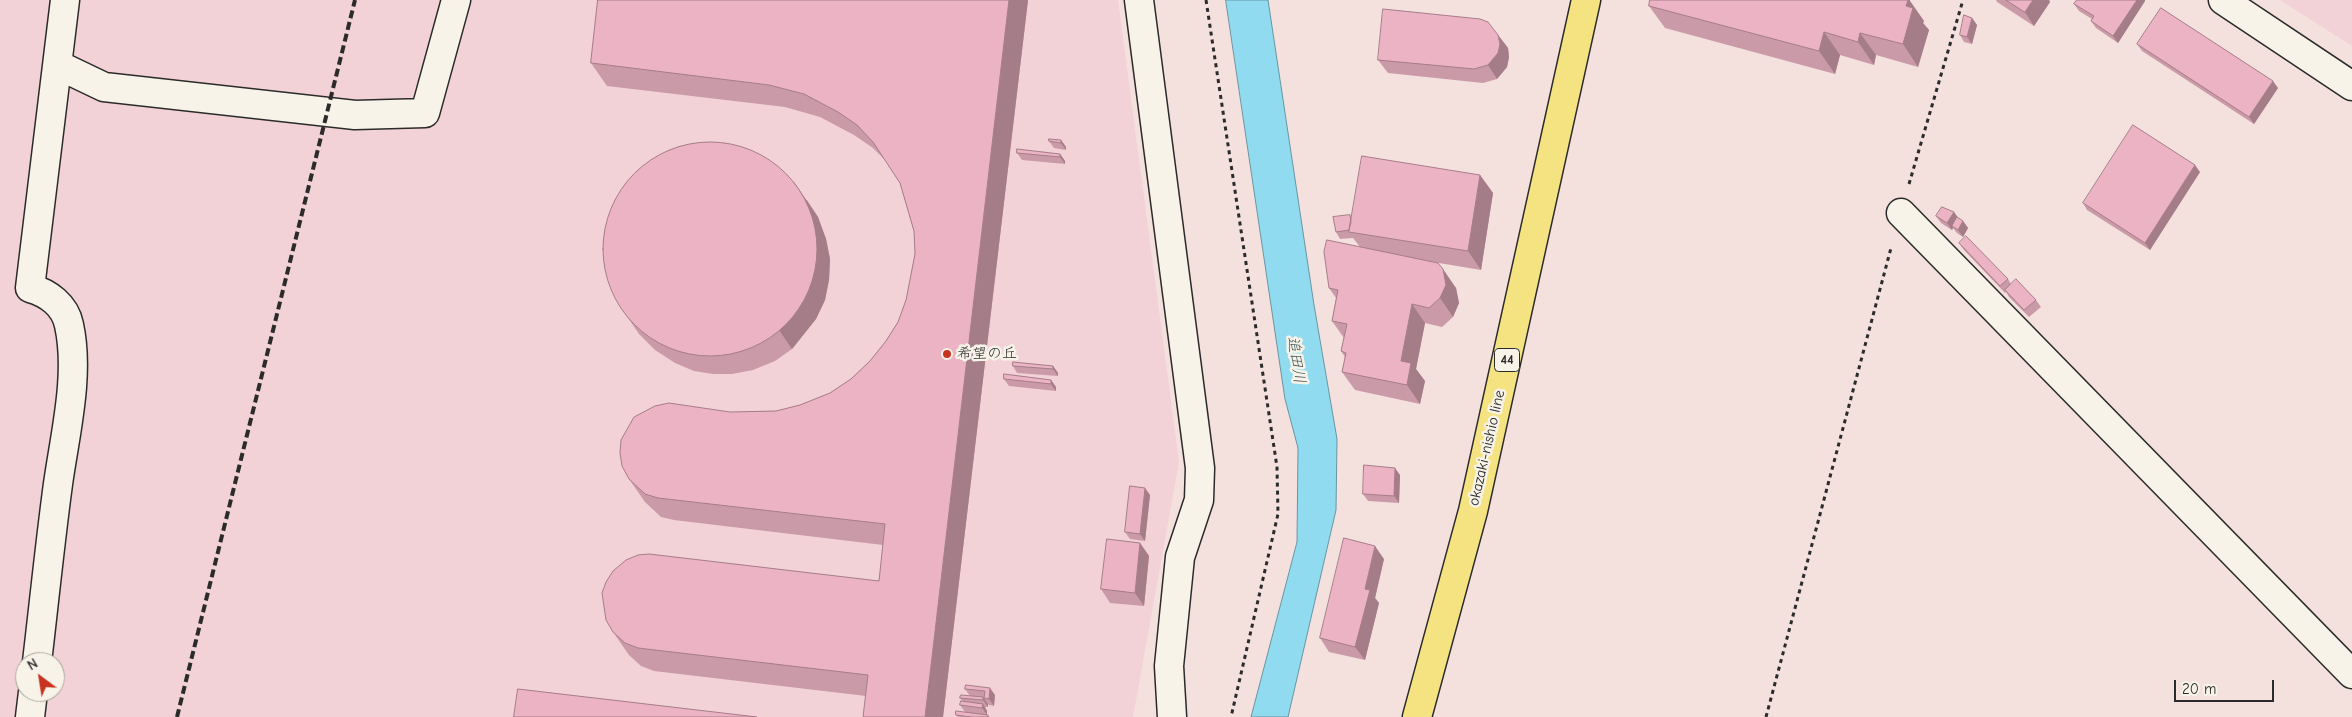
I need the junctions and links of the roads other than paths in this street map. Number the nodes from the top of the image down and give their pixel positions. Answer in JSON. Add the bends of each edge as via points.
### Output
{"nodes":[{"id":1,"x":66,"y":0,"type":"edge"},
{"id":2,"x":456,"y":0,"type":"edge"},
{"id":3,"x":1139,"y":0,"type":"edge"},
{"id":4,"x":1586,"y":0,"type":"edge"},
{"id":5,"x":2223,"y":0,"type":"edge"},
{"id":6,"x":58,"y":65,"type":"junction"},
{"id":7,"x":2352,"y":86,"type":"edge"},
{"id":8,"x":1901,"y":213,"type":"road end"},
{"id":9,"x":38,"y":652,"type":"edge"},
{"id":10,"x":2352,"y":674,"type":"edge"},
{"id":11,"x":32,"y":702,"type":"edge"},
{"id":12,"x":30,"y":717,"type":"edge"},
{"id":13,"x":1172,"y":717,"type":"edge"},
{"id":14,"x":1417,"y":717,"type":"edge"}],
"edges":[{"from":1,"to":6,"type":"street"},
{"from":2,"to":6,"type":"street","via":[[425,113],[355,115],[104,87]]},
{"from":3,"to":13,"type":"street","via":[[1200,468],[1198,500],[1180,557],[1169,666]]},
{"from":4,"to":14,"type":"main road","name":"okazaki-nishio line","number":"44","via":[[1473,511]]},
{"from":5,"to":7,"type":"street"},
{"from":6,"to":9,"type":"street","via":[[30,288],[50,297],[68,321],[73,378]]},
{"from":8,"to":10,"type":"street"},
{"from":11,"to":12,"type":"street"}]}
